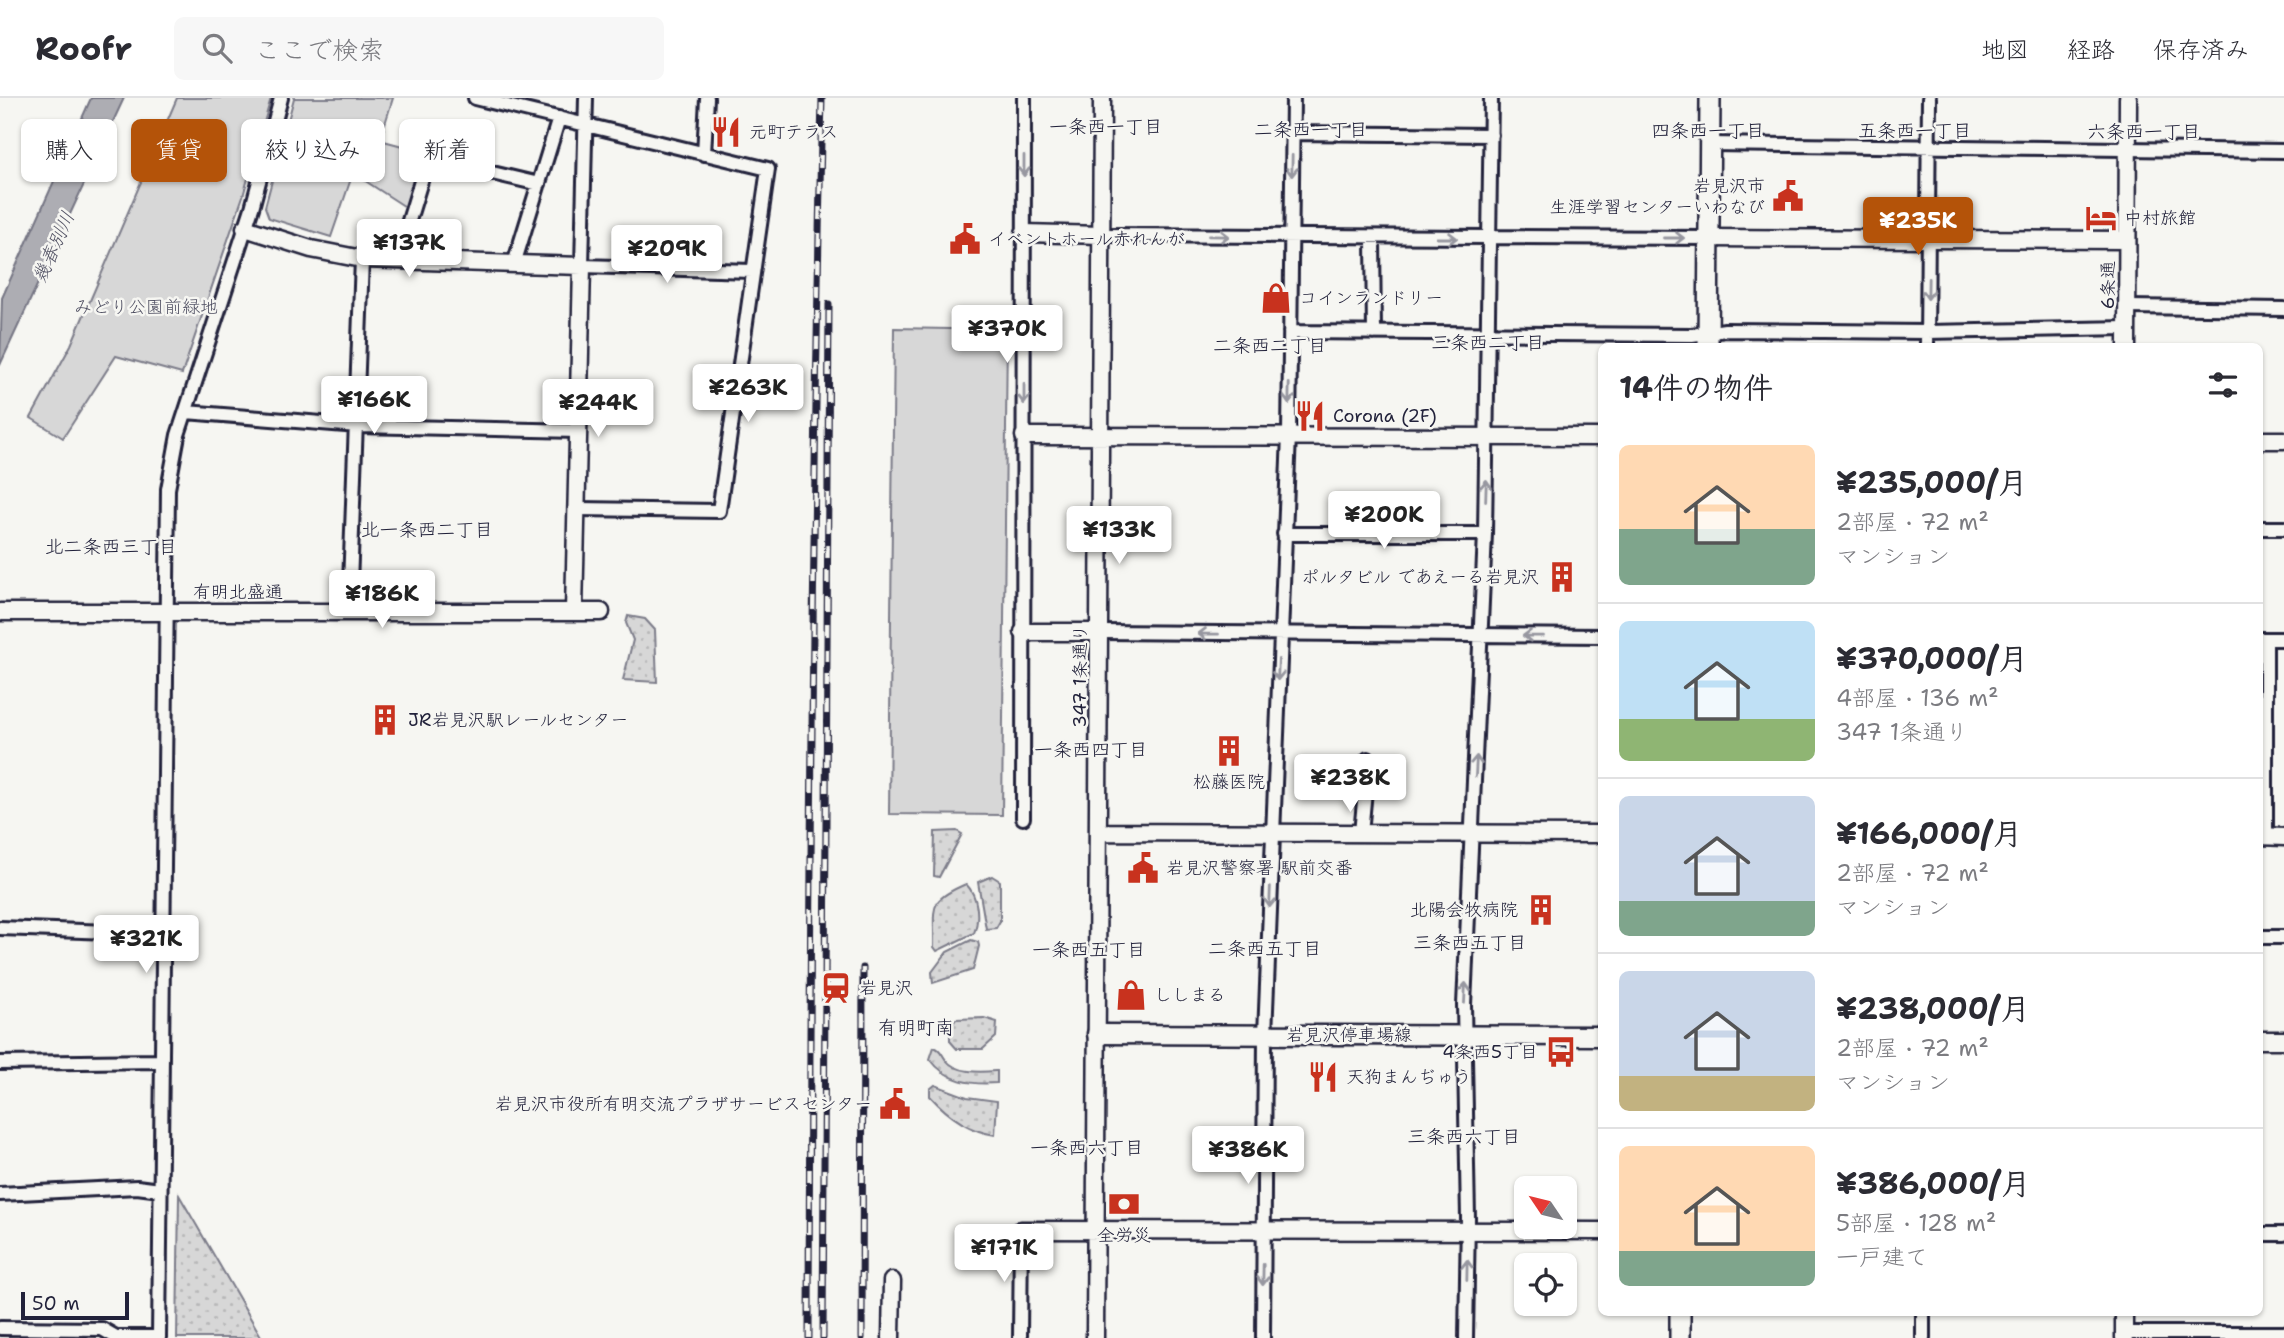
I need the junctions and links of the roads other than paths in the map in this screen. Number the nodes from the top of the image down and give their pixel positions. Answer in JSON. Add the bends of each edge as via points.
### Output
{"nodes":[{"id":1,"x":281,"y":98,"type":"edge"},
{"id":2,"x":475,"y":98,"type":"edge"},
{"id":3,"x":586,"y":98,"type":"edge"},
{"id":4,"x":707,"y":98,"type":"edge"},
{"id":5,"x":1024,"y":98,"type":"edge"},
{"id":6,"x":1102,"y":98,"type":"edge"},
{"id":7,"x":1293,"y":98,"type":"edge"},
{"id":8,"x":1491,"y":98,"type":"edge"},
{"id":9,"x":1710,"y":98,"type":"edge"},
{"id":10,"x":1929,"y":98,"type":"edge"},
{"id":11,"x":2128,"y":98,"type":"edge"},
{"id":12,"x":559,"y":118,"type":"junction"},
{"id":13,"x":586,"y":124,"type":"junction"},
{"id":14,"x":1292,"y":133,"type":"junction"},
{"id":15,"x":1491,"y":135,"type":"junction"},
{"id":16,"x":1709,"y":144,"type":"junction"},
{"id":17,"x":1929,"y":145,"type":"junction"},
{"id":18,"x":2128,"y":149,"type":"junction"},
{"id":19,"x":2284,"y":151,"type":"edge"},
{"id":20,"x":705,"y":153,"type":"junction"},
{"id":21,"x":539,"y":184,"type":"junction"},
{"id":22,"x":245,"y":228,"type":"junction"},
{"id":23,"x":1024,"y":233,"type":"junction"},
{"id":24,"x":1102,"y":235,"type":"junction"},
{"id":25,"x":1291,"y":237,"type":"junction"},
{"id":26,"x":1374,"y":238,"type":"junction"},
{"id":27,"x":1488,"y":238,"type":"junction"},
{"id":28,"x":1709,"y":238,"type":"junction"},
{"id":29,"x":1928,"y":239,"type":"junction"},
{"id":30,"x":2127,"y":240,"type":"junction"},
{"id":31,"x":362,"y":259,"type":"junction"},
{"id":32,"x":397,"y":260,"type":"junction"},
{"id":33,"x":514,"y":264,"type":"junction"},
{"id":34,"x":582,"y":266,"type":"junction"},
{"id":35,"x":752,"y":271,"type":"junction"},
{"id":36,"x":2127,"y":307,"type":"junction"},
{"id":37,"x":2284,"y":309,"type":"edge"},
{"id":38,"x":2127,"y":328,"type":"junction"},
{"id":39,"x":1290,"y":332,"type":"junction"},
{"id":40,"x":1927,"y":332,"type":"junction"},
{"id":41,"x":1374,"y":333,"type":"junction"},
{"id":42,"x":1488,"y":333,"type":"junction"},
{"id":43,"x":1708,"y":339,"type":"edge"},
{"id":44,"x":1927,"y":343,"type":"edge"},
{"id":45,"x":2127,"y":343,"type":"edge"},
{"id":46,"x":186,"y":412,"type":"junction"},
{"id":47,"x":358,"y":426,"type":"junction"},
{"id":48,"x":579,"y":431,"type":"junction"},
{"id":49,"x":1101,"y":434,"type":"junction"},
{"id":50,"x":1289,"y":435,"type":"junction"},
{"id":51,"x":1024,"y":436,"type":"junction"},
{"id":52,"x":1488,"y":436,"type":"junction"},
{"id":53,"x":1598,"y":437,"type":"edge"},
{"id":54,"x":2263,"y":440,"type":"edge"},
{"id":55,"x":2284,"y":440,"type":"edge"},
{"id":56,"x":578,"y":509,"type":"junction"},
{"id":57,"x":2263,"y":528,"type":"edge"},
{"id":58,"x":2284,"y":528,"type":"edge"},
{"id":59,"x":1284,"y":534,"type":"junction"},
{"id":60,"x":1485,"y":534,"type":"junction"},
{"id":61,"x":165,"y":611,"type":"junction"},
{"id":62,"x":574,"y":611,"type":"junction"},
{"id":63,"x":0,"y":612,"type":"edge"},
{"id":64,"x":349,"y":612,"type":"junction"},
{"id":65,"x":601,"y":612,"type":"dead end"},
{"id":66,"x":1023,"y":632,"type":"junction"},
{"id":67,"x":1100,"y":632,"type":"junction"},
{"id":68,"x":1279,"y":635,"type":"junction"},
{"id":69,"x":1482,"y":635,"type":"junction"},
{"id":70,"x":1598,"y":636,"type":"edge"},
{"id":71,"x":2263,"y":639,"type":"edge"},
{"id":72,"x":2284,"y":639,"type":"edge"},
{"id":73,"x":1368,"y":759,"type":"dead end"},
{"id":74,"x":1023,"y":818,"type":"dead end"},
{"id":75,"x":1099,"y":832,"type":"junction"},
{"id":76,"x":1472,"y":832,"type":"junction"},
{"id":77,"x":1361,"y":833,"type":"junction"},
{"id":78,"x":1272,"y":834,"type":"junction"},
{"id":79,"x":1598,"y":834,"type":"edge"},
{"id":80,"x":2263,"y":836,"type":"edge"},
{"id":81,"x":2284,"y":837,"type":"edge"},
{"id":82,"x":0,"y":928,"type":"edge"},
{"id":83,"x":164,"y":934,"type":"junction"},
{"id":84,"x":2263,"y":937,"type":"edge"},
{"id":85,"x":2284,"y":937,"type":"edge"},
{"id":86,"x":1097,"y":1034,"type":"junction"},
{"id":87,"x":1265,"y":1035,"type":"junction"},
{"id":88,"x":1466,"y":1035,"type":"junction"},
{"id":89,"x":1598,"y":1036,"type":"edge"},
{"id":90,"x":2263,"y":1040,"type":"edge"},
{"id":91,"x":2284,"y":1040,"type":"edge"},
{"id":92,"x":161,"y":1061,"type":"junction"},
{"id":93,"x":0,"y":1063,"type":"edge"},
{"id":94,"x":160,"y":1190,"type":"junction"},
{"id":95,"x":0,"y":1194,"type":"edge"},
{"id":96,"x":1021,"y":1230,"type":"joint"},
{"id":97,"x":1097,"y":1230,"type":"junction"},
{"id":98,"x":1264,"y":1230,"type":"junction"},
{"id":99,"x":1468,"y":1231,"type":"junction"},
{"id":100,"x":1598,"y":1231,"type":"edge"},
{"id":101,"x":2263,"y":1234,"type":"edge"},
{"id":102,"x":2284,"y":1234,"type":"edge"},
{"id":103,"x":892,"y":1281,"type":"dead end"},
{"id":104,"x":1680,"y":1316,"type":"edge"},
{"id":105,"x":1923,"y":1316,"type":"edge"},
{"id":106,"x":2124,"y":1316,"type":"edge"},
{"id":107,"x":0,"y":1328,"type":"edge"},
{"id":108,"x":2284,"y":1333,"type":"edge"},
{"id":109,"x":2124,"y":1335,"type":"edge"},
{"id":110,"x":159,"y":1338,"type":"edge"},
{"id":111,"x":891,"y":1338,"type":"edge"},
{"id":112,"x":1020,"y":1338,"type":"edge"},
{"id":113,"x":1095,"y":1338,"type":"edge"},
{"id":114,"x":1263,"y":1338,"type":"edge"},
{"id":115,"x":1466,"y":1338,"type":"edge"},
{"id":116,"x":1680,"y":1338,"type":"edge"},
{"id":117,"x":1923,"y":1338,"type":"edge"}],
"edges":[{"from":1,"to":22,"type":"street"},
{"from":2,"to":12,"type":"street"},
{"from":3,"to":13,"type":"street"},
{"from":4,"to":20,"type":"street"},
{"from":5,"to":23,"type":"street","one_way":true},
{"from":6,"to":24,"type":"street","name":"347 1条通り"},
{"from":7,"to":14,"type":"street"},
{"from":8,"to":15,"type":"street"},
{"from":9,"to":16,"type":"main road"},
{"from":10,"to":17,"type":"street"},
{"from":11,"to":18,"type":"street","name":"6条通"},
{"from":12,"to":13,"type":"street"},
{"from":12,"to":21,"type":"street"},
{"from":13,"to":20,"type":"street"},
{"from":13,"to":34,"type":"street"},
{"from":14,"to":15,"type":"street"},
{"from":14,"to":25,"type":"street","one_way":true},
{"from":15,"to":27,"type":"street"},
{"from":16,"to":17,"type":"street"},
{"from":16,"to":28,"type":"main road"},
{"from":17,"to":18,"type":"street"},
{"from":17,"to":29,"type":"street"},
{"from":18,"to":19,"type":"street"},
{"from":18,"to":30,"type":"street","name":"6条通"},
{"from":20,"to":35,"type":"street","via":[[768,169]]},
{"from":21,"to":32,"type":"street","via":[[428,158]]},
{"from":21,"to":33,"type":"street"},
{"from":22,"to":31,"type":"street"},
{"from":22,"to":46,"type":"street"},
{"from":23,"to":24,"type":"street"},
{"from":23,"to":51,"type":"street","one_way":true},
{"from":24,"to":25,"type":"street","one_way":true},
{"from":24,"to":49,"type":"street","name":"347 1条通り"},
{"from":25,"to":26,"type":"street"},
{"from":25,"to":39,"type":"street"},
{"from":26,"to":27,"type":"street","one_way":true},
{"from":26,"to":41,"type":"street"},
{"from":27,"to":28,"type":"street","one_way":true},
{"from":27,"to":42,"type":"street"},
{"from":28,"to":29,"type":"street"},
{"from":28,"to":43,"type":"main road"},
{"from":29,"to":30,"type":"street"},
{"from":29,"to":40,"type":"street","one_way":true},
{"from":30,"to":36,"type":"street","name":"6条通"},
{"from":31,"to":32,"type":"street"},
{"from":31,"to":47,"type":"street"},
{"from":32,"to":33,"type":"street"},
{"from":33,"to":34,"type":"street"},
{"from":34,"to":35,"type":"street"},
{"from":34,"to":48,"type":"street"},
{"from":35,"to":56,"type":"street","via":[[719,511]]},
{"from":36,"to":37,"type":"street"},
{"from":36,"to":38,"type":"street","name":"6条通"},
{"from":38,"to":40,"type":"street"},
{"from":38,"to":45,"type":"street","name":"6条通"},
{"from":39,"to":41,"type":"street"},
{"from":39,"to":50,"type":"street","one_way":true},
{"from":40,"to":43,"type":"street"},
{"from":40,"to":44,"type":"street"},
{"from":41,"to":42,"type":"street"},
{"from":42,"to":43,"type":"street","via":[[1692,335]]},
{"from":42,"to":52,"type":"street"},
{"from":46,"to":47,"type":"street"},
{"from":46,"to":61,"type":"street","via":[[168,489]]},
{"from":47,"to":48,"type":"street"},
{"from":47,"to":64,"type":"street"},
{"from":48,"to":56,"type":"street"},
{"from":49,"to":50,"type":"street"},
{"from":49,"to":51,"type":"street"},
{"from":49,"to":67,"type":"street","name":"347 1条通り"},
{"from":50,"to":52,"type":"street"},
{"from":50,"to":59,"type":"street"},
{"from":51,"to":66,"type":"street"},
{"from":52,"to":53,"type":"street"},
{"from":60,"to":52,"type":"street","one_way":true},
{"from":54,"to":55,"type":"street"},
{"from":56,"to":62,"type":"street"},
{"from":57,"to":58,"type":"street"},
{"from":59,"to":60,"type":"street"},
{"from":59,"to":68,"type":"street"},
{"from":60,"to":69,"type":"street"},
{"from":61,"to":63,"type":"street","name":"有明北盛通"},
{"from":61,"to":64,"type":"street","name":"有明北盛通"},
{"from":61,"to":83,"type":"street"},
{"from":62,"to":64,"type":"street","name":"有明北盛通"},
{"from":62,"to":65,"type":"street","name":"有明北盛通"},
{"from":66,"to":67,"type":"street"},
{"from":66,"to":74,"type":"street"},
{"from":68,"to":67,"type":"street","one_way":true},
{"from":67,"to":75,"type":"street","name":"347 1条通り"},
{"from":68,"to":69,"type":"street"},
{"from":68,"to":78,"type":"street","one_way":true},
{"from":70,"to":69,"type":"street","one_way":true},
{"from":76,"to":69,"type":"street","one_way":true},
{"from":71,"to":72,"type":"street"},
{"from":71,"to":80,"type":"street"},
{"from":73,"to":77,"type":"street"},
{"from":75,"to":78,"type":"street"},
{"from":75,"to":86,"type":"street","name":"347 1条通り"},
{"from":76,"to":77,"type":"street"},
{"from":76,"to":79,"type":"street"},
{"from":88,"to":76,"type":"street","one_way":true},
{"from":77,"to":78,"type":"street"},
{"from":78,"to":87,"type":"street","one_way":true},
{"from":80,"to":81,"type":"street"},
{"from":82,"to":83,"type":"street"},
{"from":83,"to":92,"type":"street"},
{"from":84,"to":85,"type":"street"},
{"from":86,"to":87,"type":"main road","name":"岩見沢停車場線"},
{"from":86,"to":97,"type":"street","name":"347 1条通り"},
{"from":87,"to":88,"type":"main road","name":"岩見沢停車場線"},
{"from":87,"to":98,"type":"street"},
{"from":88,"to":89,"type":"main road","name":"岩見沢停車場線"},
{"from":88,"to":99,"type":"street"},
{"from":90,"to":91,"type":"street"},
{"from":92,"to":93,"type":"street"},
{"from":92,"to":94,"type":"street"},
{"from":94,"to":95,"type":"street","via":[[137,1187]]},
{"from":94,"to":110,"type":"street"},
{"from":96,"to":97,"type":"street"},
{"from":96,"to":112,"type":"street"},
{"from":97,"to":98,"type":"street"},
{"from":97,"to":113,"type":"street","name":"347 1条通り"},
{"from":98,"to":99,"type":"street"},
{"from":98,"to":114,"type":"street","one_way":true},
{"from":99,"to":100,"type":"street"},
{"from":115,"to":99,"type":"street","one_way":true},
{"from":101,"to":102,"type":"street"},
{"from":103,"to":111,"type":"street"},
{"from":104,"to":116,"type":"main road"},
{"from":105,"to":117,"type":"street"},
{"from":106,"to":109,"type":"street"},
{"from":107,"to":110,"type":"street","via":[[102,1329],[116,1337]]},
{"from":108,"to":109,"type":"street"}]}
